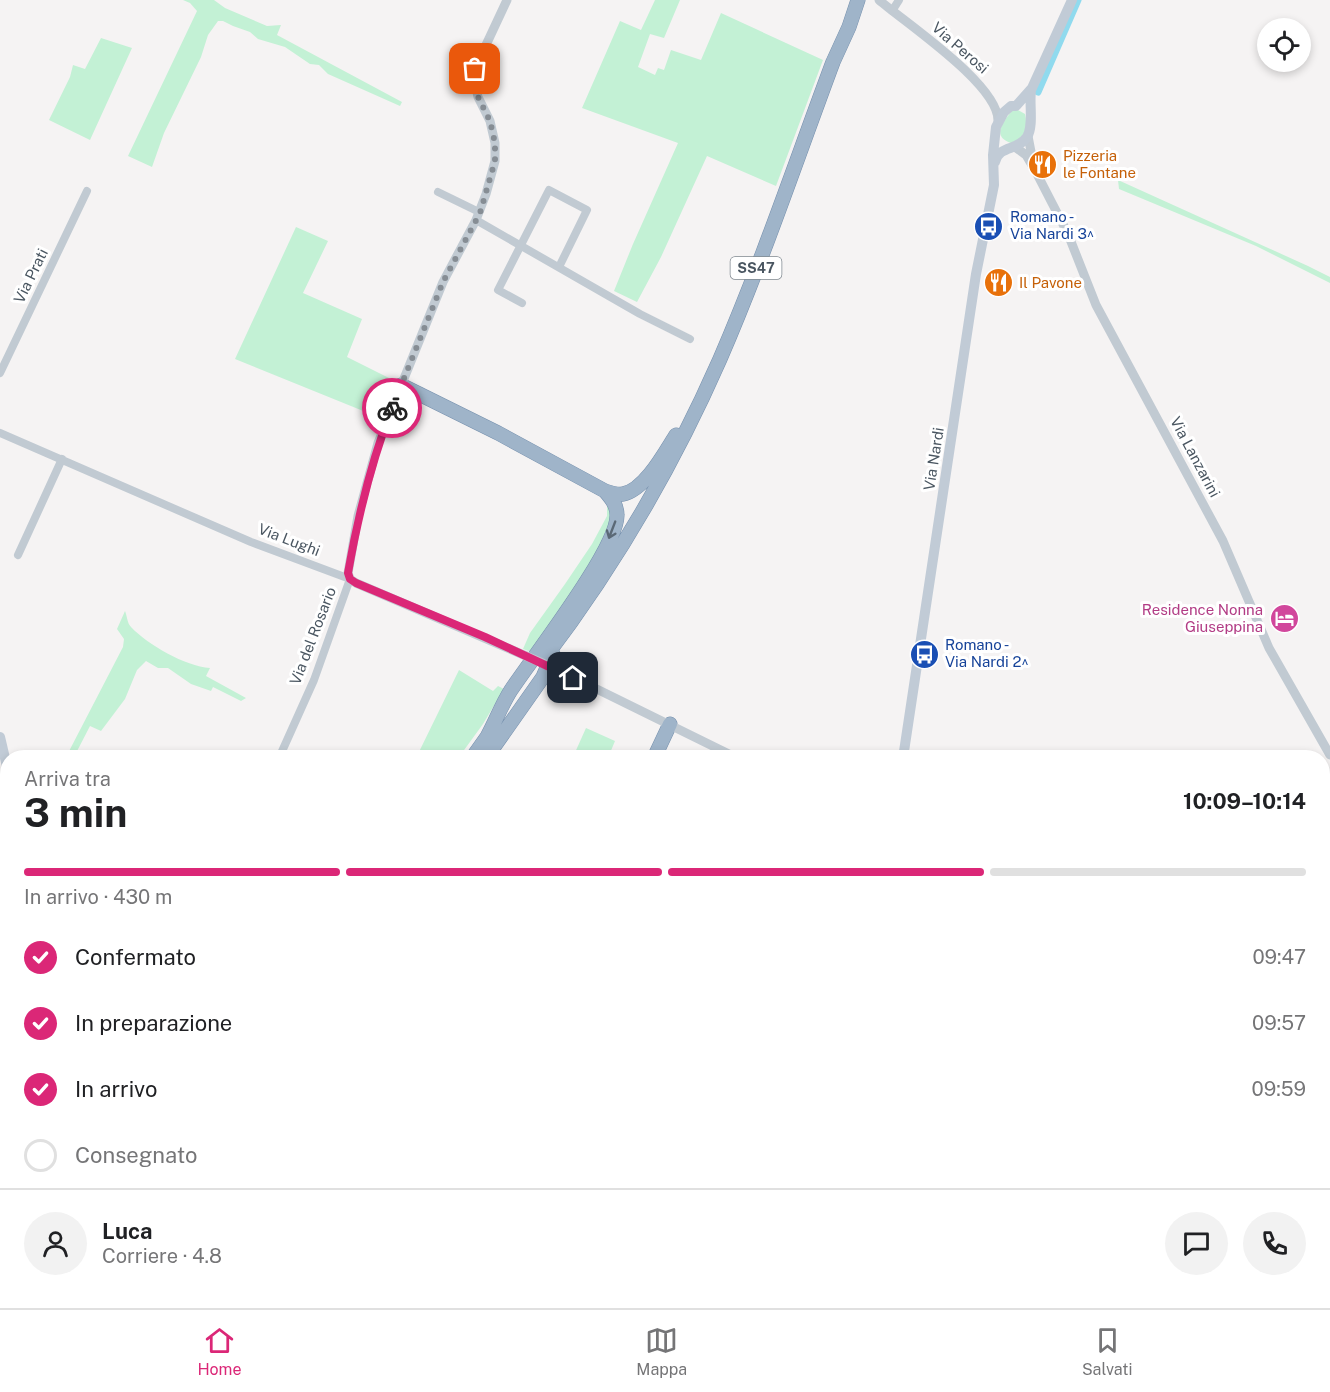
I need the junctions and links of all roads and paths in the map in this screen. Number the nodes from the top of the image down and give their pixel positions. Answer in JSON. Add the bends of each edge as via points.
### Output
{"nodes":[{"id":1,"x":507,"y":0,"type":"edge"},
{"id":2,"x":850,"y":0,"type":"edge"},
{"id":3,"x":858,"y":0,"type":"edge"},
{"id":4,"x":879,"y":0,"type":"edge"},
{"id":5,"x":899,"y":0,"type":"edge"},
{"id":6,"x":1072,"y":0,"type":"edge"},
{"id":7,"x":892,"y":11,"type":"junction"},
{"id":8,"x":832,"y":62,"type":"junction"},
{"id":9,"x":1032,"y":88,"type":"junction"},
{"id":10,"x":988,"y":95,"type":"junction"},
{"id":11,"x":1013,"y":106,"type":"junction"},
{"id":12,"x":1029,"y":114,"type":"junction"},
{"id":13,"x":998,"y":121,"type":"junction"},
{"id":14,"x":997,"y":135,"type":"junction"},
{"id":15,"x":1028,"y":136,"type":"junction"},
{"id":16,"x":1013,"y":147,"type":"junction"},
{"id":17,"x":994,"y":165,"type":"junction"},
{"id":18,"x":1036,"y":172,"type":"junction"},
{"id":19,"x":87,"y":191,"type":"dead end"},
{"id":20,"x":438,"y":192,"type":"dead end"},
{"id":21,"x":478,"y":216,"type":"junction"},
{"id":22,"x":521,"y":245,"type":"junction"},
{"id":23,"x":559,"y":267,"type":"junction"},
{"id":24,"x":522,"y":303,"type":"dead end"},
{"id":25,"x":690,"y":339,"type":"dead end"},
{"id":26,"x":0,"y":374,"type":"edge"},
{"id":27,"x":401,"y":385,"type":"junction"},
{"id":28,"x":700,"y":402,"type":"junction"},
{"id":29,"x":0,"y":433,"type":"edge"},
{"id":30,"x":62,"y":459,"type":"junction"},
{"id":31,"x":605,"y":491,"type":"junction"},
{"id":32,"x":18,"y":555,"type":"dead end"},
{"id":33,"x":350,"y":579,"type":"junction"},
{"id":34,"x":559,"y":640,"type":"junction"},
{"id":35,"x":545,"y":665,"type":"junction"},
{"id":36,"x":670,"y":724,"type":"junction"},
{"id":37,"x":488,"y":735,"type":"junction"},
{"id":38,"x":283,"y":750,"type":"edge"},
{"id":39,"x":478,"y":750,"type":"edge"},
{"id":40,"x":492,"y":750,"type":"edge"},
{"id":41,"x":658,"y":750,"type":"edge"},
{"id":42,"x":721,"y":750,"type":"edge"},
{"id":43,"x":904,"y":750,"type":"edge"},
{"id":44,"x":1327,"y":750,"type":"edge"}],
"edges":[{"from":1,"to":21,"type":"street","name":"Via del Rosario","via":[[474,78],[495,143],[495,161]]},
{"from":2,"to":8,"type":"highway","number":"SS47"},
{"from":3,"to":8,"type":"highway","number":"SS47"},
{"from":4,"to":7,"type":"street","name":"Via Perosi"},
{"from":5,"to":7,"type":"street"},
{"from":6,"to":9,"type":"main road"},
{"from":7,"to":10,"type":"street","name":"Via Perosi"},
{"from":8,"to":28,"type":"highway","number":"SS47","via":[[736,321]]},
{"from":9,"to":11,"type":"main road"},
{"from":9,"to":12,"type":"main road"},
{"from":10,"to":11,"type":"street","via":[[1001,105]]},
{"from":10,"to":13,"type":"street","via":[[996,106]]},
{"from":11,"to":12,"type":"main road","via":[[1024,108]]},
{"from":11,"to":13,"type":"main road"},
{"from":12,"to":15,"type":"main road"},
{"from":13,"to":14,"type":"main road","name":"Via Nardi"},
{"from":14,"to":16,"type":"main road","via":[[1000,142]]},
{"from":14,"to":17,"type":"main road","name":"Via Nardi"},
{"from":15,"to":16,"type":"main road"},
{"from":15,"to":18,"type":"street","name":"Via Lanzarini"},
{"from":16,"to":17,"type":"main road","via":[[996,156]]},
{"from":16,"to":18,"type":"street","name":"Via Lanzarini","via":[[1026,155]]},
{"from":17,"to":43,"type":"main road","name":"Via Nardi","via":[[993,195],[976,274]]},
{"from":18,"to":44,"type":"street","name":"Via Lanzarini","via":[[1068,234],[1096,305],[1223,541],[1269,648]]},
{"from":19,"to":26,"type":"street","name":"Via Prati"},
{"from":20,"to":21,"type":"street"},
{"from":21,"to":22,"type":"street"},
{"from":21,"to":27,"type":"street","name":"Via del Rosario","via":[[443,282]]},
{"from":22,"to":23,"type":"street"},
{"from":22,"to":23,"type":"street","via":[[549,190],[587,210]]},
{"from":22,"to":24,"type":"street","via":[[498,290]]},
{"from":23,"to":25,"type":"street"},
{"from":27,"to":31,"type":"highway"},
{"from":27,"to":33,"type":"street","name":"Via del Rosario","via":[[378,443],[358,516]]},
{"from":28,"to":31,"type":"highway","via":[[644,480],[626,494]]},
{"from":28,"to":34,"type":"highway","number":"SS47","via":[[636,524]]},
{"from":29,"to":30,"type":"street","name":"Via Lughi"},
{"from":30,"to":32,"type":"street"},
{"from":30,"to":33,"type":"street","name":"Via Lughi","via":[[251,542]]},
{"from":31,"to":37,"type":"highway","one_way":true,"via":[[615,506],[614,530],[593,570],[509,692]]},
{"from":33,"to":35,"type":"street","name":"Via Lughi","bridge":true},
{"from":33,"to":38,"type":"street","name":"Via del Rosario","via":[[314,680]]},
{"from":34,"to":35,"type":"highway","number":"SS47"},
{"from":34,"to":40,"type":"highway","via":[[543,677]]},
{"from":35,"to":36,"type":"street","name":"Via Lughi"},
{"from":35,"to":37,"type":"highway","number":"SS47"},
{"from":36,"to":41,"type":"highway"},
{"from":36,"to":42,"type":"street","name":"Via Lughi"},
{"from":37,"to":39,"type":"highway","number":"SS47"}]}
